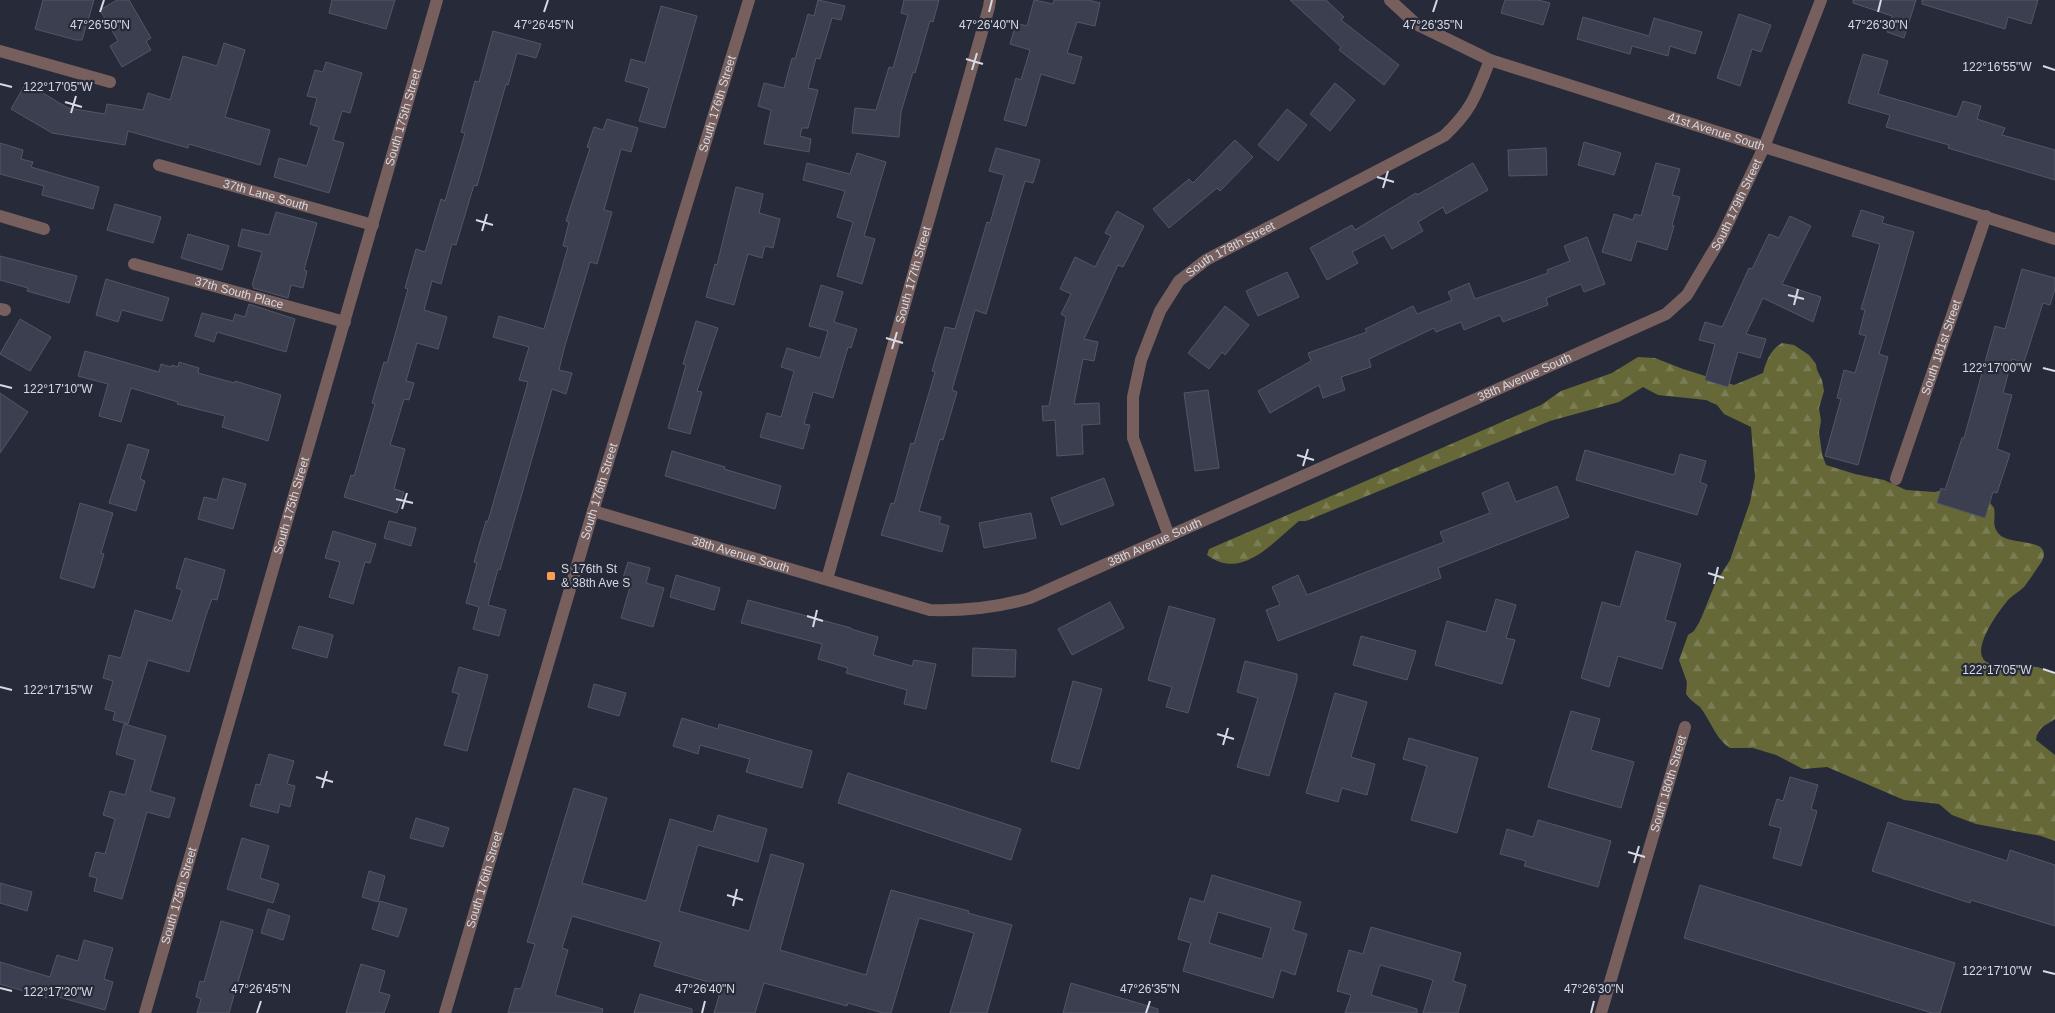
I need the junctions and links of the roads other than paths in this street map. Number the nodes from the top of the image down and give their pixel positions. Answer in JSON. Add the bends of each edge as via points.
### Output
{"nodes":[{"id":1,"x":437,"y":0,"type":"edge"},
{"id":2,"x":749,"y":0,"type":"edge"},
{"id":3,"x":990,"y":0,"type":"edge"},
{"id":4,"x":1390,"y":0,"type":"edge"},
{"id":5,"x":1821,"y":0,"type":"edge"},
{"id":6,"x":0,"y":51,"type":"edge"},
{"id":7,"x":1490,"y":60,"type":"junction"},
{"id":8,"x":110,"y":82,"type":"dead end"},
{"id":9,"x":1764,"y":147,"type":"junction"},
{"id":10,"x":159,"y":165,"type":"dead end"},
{"id":11,"x":0,"y":216,"type":"edge"},
{"id":12,"x":1986,"y":216,"type":"junction"},
{"id":13,"x":373,"y":225,"type":"junction"},
{"id":14,"x":44,"y":229,"type":"dead end"},
{"id":15,"x":2055,"y":239,"type":"edge"},
{"id":16,"x":134,"y":264,"type":"dead end"},
{"id":17,"x":1687,"y":295,"type":"joint"},
{"id":18,"x":345,"y":322,"type":"junction"},
{"id":19,"x":1896,"y":479,"type":"dead end"},
{"id":20,"x":594,"y":511,"type":"junction"},
{"id":21,"x":1169,"y":536,"type":"junction"},
{"id":22,"x":827,"y":579,"type":"junction"},
{"id":23,"x":1685,"y":727,"type":"dead end"},
{"id":24,"x":145,"y":1013,"type":"edge"},
{"id":25,"x":445,"y":1013,"type":"edge"},
{"id":26,"x":1601,"y":1013,"type":"edge"}],
"edges":[{"from":1,"to":13,"type":"street","name":"South 175th Street"},
{"from":2,"to":20,"type":"street","name":"South 176th Street"},
{"from":3,"to":22,"type":"street","name":"South 177th Street"},
{"from":4,"to":7,"type":"street","name":"41st Avenue South","via":[[1416,24]]},
{"from":5,"to":9,"type":"street","name":"South 179th Street"},
{"from":6,"to":8,"type":"street"},
{"from":7,"to":9,"type":"street","name":"41st Avenue South"},
{"from":7,"to":21,"type":"street","name":"South 178th Street","via":[[1475,99],[1461,120],[1444,136],[1206,260],[1179,281],[1160,311],[1141,360],[1133,397],[1132,438]]},
{"from":9,"to":12,"type":"street","name":"41st Avenue South"},
{"from":9,"to":17,"type":"street","name":"South 179th Street","via":[[1721,238]]},
{"from":10,"to":13,"type":"street","name":"37th Lane South"},
{"from":11,"to":14,"type":"street"},
{"from":12,"to":15,"type":"street","name":"41st Avenue South"},
{"from":12,"to":19,"type":"street","name":"South 181st Street"},
{"from":13,"to":18,"type":"street","name":"South 175th Street"},
{"from":16,"to":18,"type":"street","name":"37th South Place"},
{"from":17,"to":21,"type":"street","name":"38th Avenue South","via":[[1666,314]]},
{"from":18,"to":24,"type":"street","name":"South 175th Street"},
{"from":20,"to":22,"type":"street","name":"38th Avenue South"},
{"from":20,"to":25,"type":"street","name":"South 176th Street"},
{"from":21,"to":22,"type":"street","name":"38th Avenue South","via":[[1030,598],[970,610],[930,610]]},
{"from":23,"to":26,"type":"street","name":"South 180th Street"}]}
